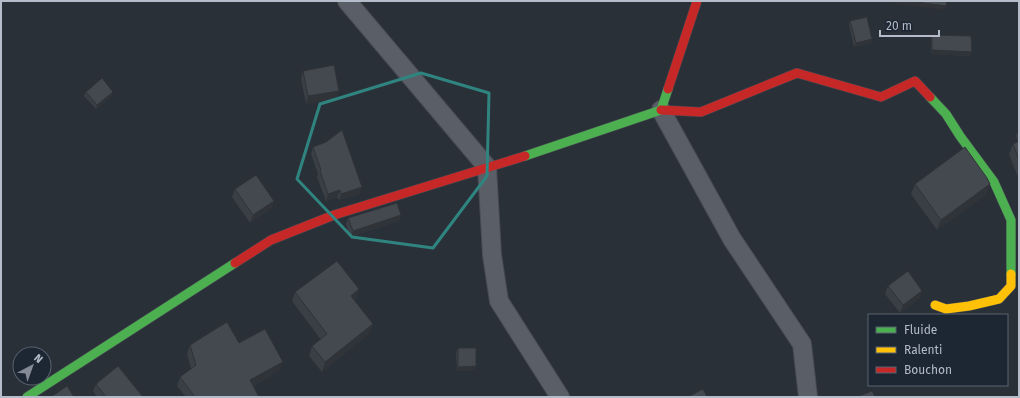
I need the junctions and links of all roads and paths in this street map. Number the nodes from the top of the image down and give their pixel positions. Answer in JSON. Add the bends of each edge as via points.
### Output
{"nodes":[{"id":1,"x":347,"y":1,"type":"edge"},
{"id":2,"x":697,"y":1,"type":"edge"},
{"id":3,"x":661,"y":110,"type":"junction"},
{"id":4,"x":487,"y":167,"type":"junction"},
{"id":5,"x":935,"y":305,"type":"dead end"},
{"id":6,"x":27,"y":397,"type":"edge"},
{"id":7,"x":560,"y":397,"type":"edge"},
{"id":8,"x":808,"y":397,"type":"edge"}],
"edges":[{"from":1,"to":4,"type":"street"},
{"from":2,"to":3,"type":"street"},
{"from":3,"to":4,"type":"street"},
{"from":3,"to":5,"type":"street","via":[[701,112],[797,73],[882,97],[915,81],[946,114],[994,182],[1011,220],[1011,286],[999,299],[946,309]]},
{"from":3,"to":8,"type":"street","via":[[732,239],[802,344]]},
{"from":4,"to":6,"type":"street","via":[[334,215],[271,240]]},
{"from":4,"to":7,"type":"street","via":[[492,255],[499,301]]}]}
